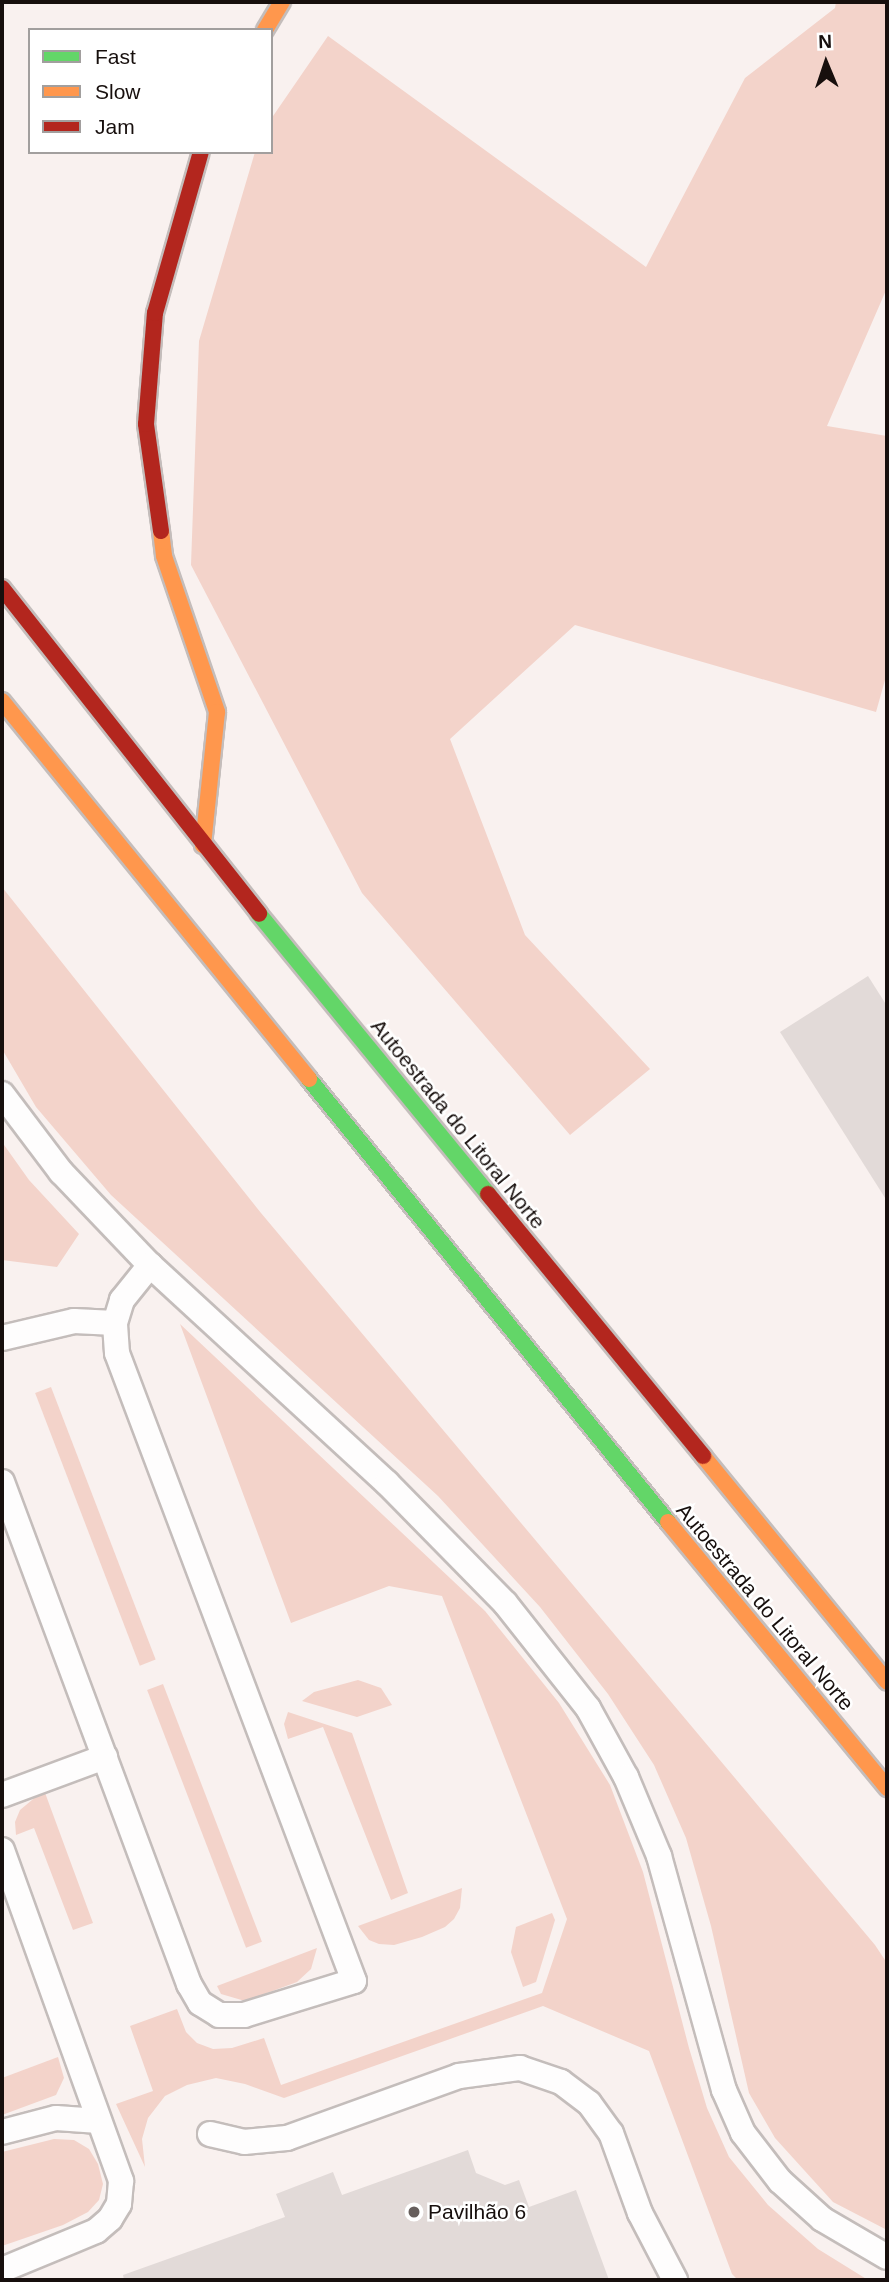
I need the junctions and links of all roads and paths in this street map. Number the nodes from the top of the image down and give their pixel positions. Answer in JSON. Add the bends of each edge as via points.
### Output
{"nodes":[{"id":1,"x":282,"y":2,"type":"edge"},
{"id":2,"x":266,"y":28,"type":"edge"},
{"id":3,"x":200,"y":154,"type":"edge"},
{"id":4,"x":2,"y":588,"type":"edge"},
{"id":5,"x":2,"y":701,"type":"edge"},
{"id":6,"x":202,"y":845,"type":"junction"},
{"id":7,"x":2,"y":1094,"type":"edge"},
{"id":8,"x":150,"y":1265,"type":"junction"},
{"id":9,"x":115,"y":1323,"type":"junction"},
{"id":10,"x":2,"y":1338,"type":"edge"},
{"id":11,"x":2,"y":1482,"type":"edge"},
{"id":12,"x":887,"y":1682,"type":"edge"},
{"id":13,"x":105,"y":1757,"type":"junction"},
{"id":14,"x":887,"y":1788,"type":"edge"},
{"id":15,"x":2,"y":1795,"type":"edge"},
{"id":16,"x":2,"y":1850,"type":"edge"},
{"id":17,"x":99,"y":2121,"type":"junction"},
{"id":18,"x":2,"y":2132,"type":"edge"},
{"id":19,"x":211,"y":2134,"type":"dead end"},
{"id":20,"x":887,"y":2257,"type":"edge"},
{"id":21,"x":2,"y":2270,"type":"edge"},
{"id":22,"x":675,"y":2280,"type":"edge"}],
"edges":[{"from":1,"to":2,"type":"highway"},
{"from":3,"to":6,"type":"highway","via":[[155,313],[146,424],[164,556],[217,712]]},
{"from":4,"to":6,"type":"highway","name":"Autoestrada do Litoral Norte"},
{"from":5,"to":14,"type":"highway","name":"Autoestrada do Litoral Norte"},
{"from":6,"to":12,"type":"highway","name":"Autoestrada do Litoral Norte"},
{"from":7,"to":8,"type":"lane","via":[[61,1172]]},
{"from":8,"to":9,"type":"lane","via":[[122,1300]]},
{"from":8,"to":20,"type":"lane","via":[[376,1474],[505,1602],[588,1708],[626,1777],[659,1857],[724,2090],[743,2133],[780,2181],[822,2219]]},
{"from":9,"to":10,"type":"lane","via":[[74,1321]]},
{"from":9,"to":13,"type":"lane","via":[[117,1353],[354,1981],[244,2015],[219,2015],[200,2003]]},
{"from":11,"to":13,"type":"lane"},
{"from":13,"to":15,"type":"lane"},
{"from":16,"to":17,"type":"lane"},
{"from":17,"to":18,"type":"lane","via":[[56,2118]]},
{"from":17,"to":21,"type":"lane","via":[[121,2180],[119,2204],[110,2219],[96,2231]]},
{"from":19,"to":22,"type":"lane","via":[[244,2143],[287,2138],[459,2076],[520,2068],[562,2082],[589,2103],[611,2133],[640,2213]]}]}
